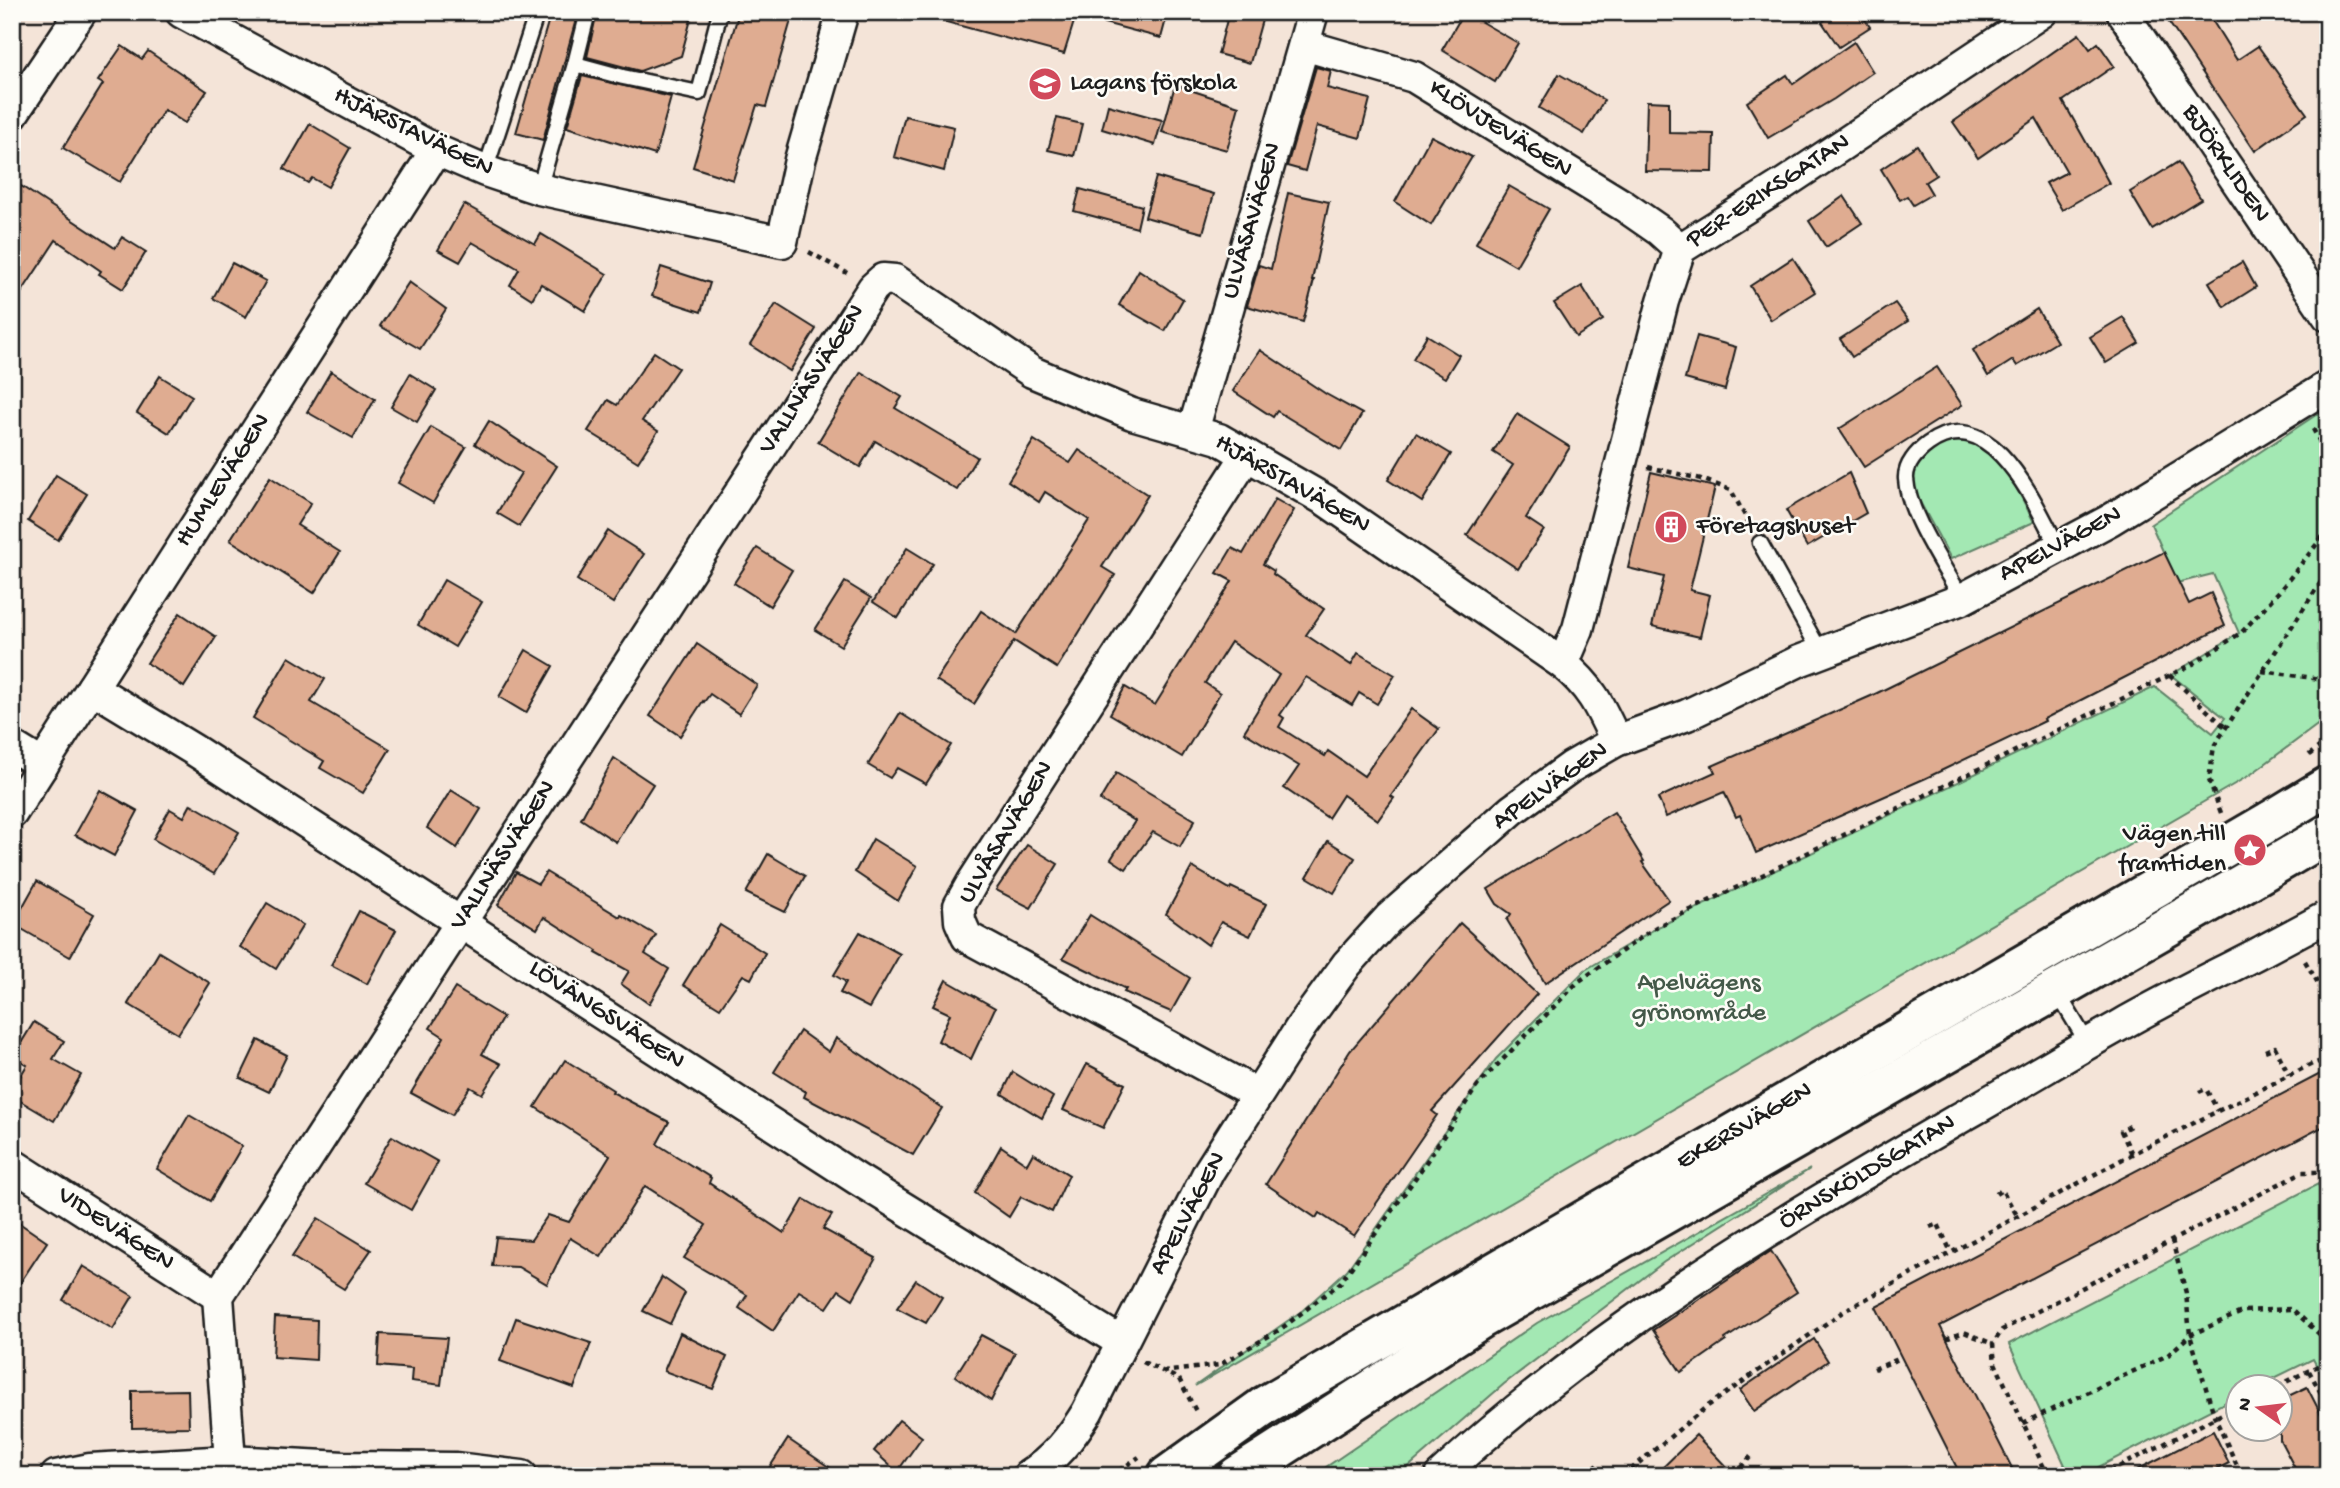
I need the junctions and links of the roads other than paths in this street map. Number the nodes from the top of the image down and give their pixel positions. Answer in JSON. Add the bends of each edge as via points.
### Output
{"nodes":[{"id":1,"x":81,"y":12,"type":"edge"},
{"id":2,"x":181,"y":12,"type":"edge"},
{"id":3,"x":537,"y":12,"type":"edge"},
{"id":4,"x":588,"y":12,"type":"edge"},
{"id":5,"x":720,"y":12,"type":"edge"},
{"id":6,"x":843,"y":12,"type":"edge"},
{"id":7,"x":1313,"y":12,"type":"edge"},
{"id":8,"x":2042,"y":12,"type":"edge"},
{"id":9,"x":2122,"y":12,"type":"edge"},
{"id":10,"x":1304,"y":45,"type":"junction"},
{"id":11,"x":575,"y":64,"type":"junction"},
{"id":12,"x":12,"y":115,"type":"edge"},
{"id":13,"x":436,"y":150,"type":"junction"},
{"id":14,"x":485,"y":171,"type":"junction"},
{"id":15,"x":539,"y":189,"type":"junction"},
{"id":16,"x":1680,"y":249,"type":"junction"},
{"id":17,"x":878,"y":283,"type":"joint"},
{"id":18,"x":2328,"y":316,"type":"edge"},
{"id":19,"x":2328,"y":386,"type":"edge"},
{"id":20,"x":1193,"y":431,"type":"junction"},
{"id":21,"x":1247,"y":455,"type":"junction"},
{"id":22,"x":1760,"y":544,"type":"road end"},
{"id":23,"x":2058,"y":547,"type":"junction"},
{"id":24,"x":1962,"y":599,"type":"junction"},
{"id":25,"x":1821,"y":653,"type":"junction"},
{"id":26,"x":1563,"y":664,"type":"junction"},
{"id":27,"x":92,"y":688,"type":"junction"},
{"id":28,"x":1616,"y":741,"type":"junction"},
{"id":29,"x":12,"y":746,"type":"edge"},
{"id":30,"x":43,"y":765,"type":"junction"},
{"id":31,"x":2328,"y":786,"type":"edge"},
{"id":32,"x":12,"y":813,"type":"edge"},
{"id":33,"x":2328,"y":834,"type":"edge"},
{"id":34,"x":2326,"y":917,"type":"edge"},
{"id":35,"x":461,"y":923,"type":"junction"},
{"id":36,"x":2038,"y":957,"type":"junction"},
{"id":37,"x":2056,"y":991,"type":"junction"},
{"id":38,"x":2088,"y":1044,"type":"junction"},
{"id":39,"x":1256,"y":1094,"type":"junction"},
{"id":40,"x":12,"y":1164,"type":"edge"},
{"id":41,"x":218,"y":1296,"type":"junction"},
{"id":42,"x":1121,"y":1342,"type":"junction"},
{"id":43,"x":230,"y":1461,"type":"junction"},
{"id":44,"x":56,"y":1476,"type":"edge"},
{"id":45,"x":522,"y":1476,"type":"edge"},
{"id":46,"x":1028,"y":1476,"type":"edge"},
{"id":47,"x":1167,"y":1476,"type":"edge"},
{"id":48,"x":1237,"y":1476,"type":"edge"},
{"id":49,"x":1440,"y":1476,"type":"edge"}],
"edges":[{"from":1,"to":12,"type":"street"},
{"from":2,"to":13,"type":"street","name":"HJÄRSTAVÄGEN"},
{"from":3,"to":14,"type":"lane"},
{"from":4,"to":11,"type":"lane"},
{"from":5,"to":11,"type":"lane","via":[[699,93]]},
{"from":6,"to":15,"type":"street","name":"HJÄRSTAVÄGEN","via":[[800,160],[782,242]]},
{"from":7,"to":10,"type":"street","name":"ULVÅSAVÄGEN"},
{"from":8,"to":16,"type":"street","name":"PER-ERIKSGATAN"},
{"from":9,"to":18,"type":"street","name":"BJÖRKLIDEN"},
{"from":10,"to":16,"type":"street","name":"KLÖVJEVÄGEN","via":[[1414,77],[1624,206]]},
{"from":10,"to":20,"type":"street","name":"ULVÅSAVÄGEN"},
{"from":11,"to":15,"type":"lane"},
{"from":13,"to":14,"type":"street","name":"HJÄRSTAVÄGEN"},
{"from":13,"to":27,"type":"street","name":"HUMLEVÄGEN"},
{"from":14,"to":15,"type":"street","name":"HJÄRSTAVÄGEN"},
{"from":16,"to":26,"type":"street","name":"PER-ERIKSGATAN","via":[[1578,629]]},
{"from":17,"to":20,"type":"street","name":"HJÄRSTAVÄGEN","via":[[895,280],[1032,372],[1132,414]]},
{"from":17,"to":35,"type":"street","name":"VALLNÄSVÄGEN"},
{"from":19,"to":23,"type":"street","name":"APELVÄGEN"},
{"from":20,"to":21,"type":"street","name":"HJÄRSTAVÄGEN"},
{"from":21,"to":26,"type":"street","name":"HJÄRSTAVÄGEN","via":[[1325,500]]},
{"from":21,"to":39,"type":"street","name":"ULVÅSAVÄGEN","via":[[959,906],[967,937]]},
{"from":22,"to":25,"type":"lane"},
{"from":23,"to":24,"type":"street","name":"APELVÄGEN"},
{"from":23,"to":24,"type":"lane","via":[[2008,462],[1980,437],[1955,432],[1930,443],[1914,456],[1905,475],[1910,503]]},
{"from":24,"to":25,"type":"street","name":"APELVÄGEN"},
{"from":25,"to":28,"type":"street","name":"APELVÄGEN","via":[[1687,715]]},
{"from":26,"to":28,"type":"street","name":"HJÄRSTAVÄGEN","via":[[1594,696]]},
{"from":27,"to":30,"type":"street","name":"HUMLEVÄGEN"},
{"from":27,"to":35,"type":"street","name":"LÖVÄNGSVÄGEN"},
{"from":28,"to":39,"type":"street","name":"APELVÄGEN","via":[[1512,810],[1389,918],[1347,964]]},
{"from":29,"to":30,"type":"street"},
{"from":30,"to":32,"type":"street","name":"HUMLEVÄGEN"},
{"from":31,"to":36,"type":"main road","name":"EKERSVÄGEN","bridge":true},
{"from":33,"to":37,"type":"main road","name":"EKERSVÄGEN","bridge":true},
{"from":34,"to":38,"type":"street","name":"ÖRNSKÖLDSGATAN","bridge":true},
{"from":35,"to":41,"type":"street","name":"VALLNÄSVÄGEN"},
{"from":35,"to":42,"type":"street","name":"LÖVÄNGSVÄGEN","via":[[857,1179]]},
{"from":36,"to":37,"type":"main road"},
{"from":36,"to":47,"type":"main road","name":"EKERSVÄGEN","via":[[1266,1405]]},
{"from":37,"to":38,"type":"lane"},
{"from":37,"to":48,"type":"main road","name":"EKERSVÄGEN","via":[[1481,1319]]},
{"from":38,"to":49,"type":"street","name":"ÖRNSKÖLDSGATAN","via":[[1870,1168],[1693,1279],[1531,1397]]},
{"from":39,"to":42,"type":"street","name":"APELVÄGEN","via":[[1209,1171]]},
{"from":40,"to":41,"type":"street","name":"VIDEVÄGEN"},
{"from":41,"to":43,"type":"street"},
{"from":42,"to":46,"type":"street","name":"APELVÄGEN","via":[[1069,1441]]},
{"from":43,"to":44,"type":"street","via":[[90,1469]]},
{"from":43,"to":45,"type":"street","via":[[456,1468]]}]}
